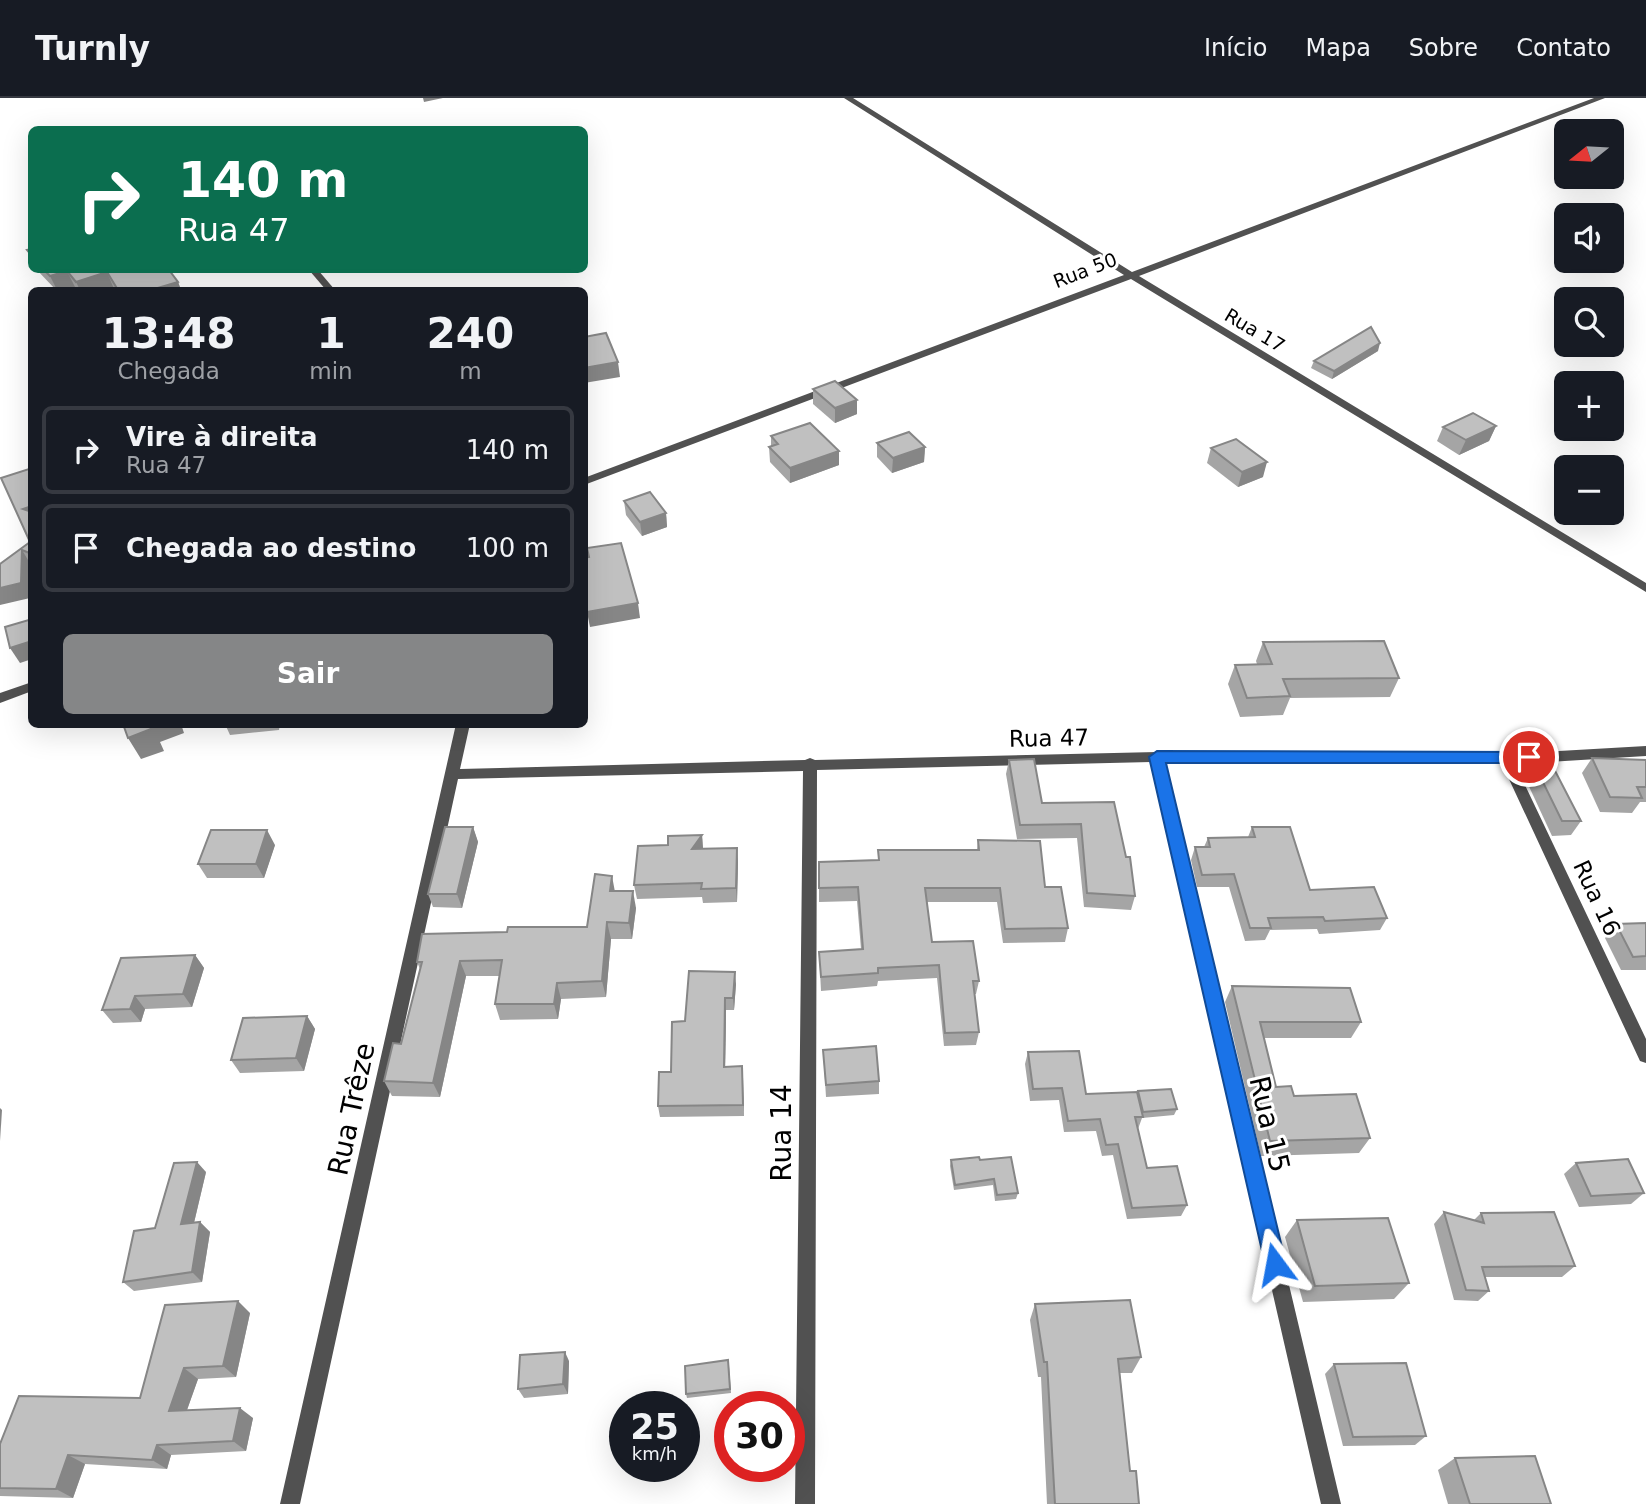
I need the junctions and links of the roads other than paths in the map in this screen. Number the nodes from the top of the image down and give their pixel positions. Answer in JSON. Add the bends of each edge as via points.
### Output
{"nodes":[{"id":1,"x":848,"y":98,"type":"edge"},
{"id":2,"x":1601,"y":98,"type":"edge"},
{"id":3,"x":316,"y":273,"type":"edge"},
{"id":4,"x":1129,"y":274,"type":"junction"},
{"id":5,"x":328,"y":287,"type":"edge"},
{"id":6,"x":588,"y":480,"type":"edge"},
{"id":7,"x":1646,"y":588,"type":"edge"},
{"id":8,"x":28,"y":688,"type":"edge"},
{"id":9,"x":0,"y":698,"type":"edge"},
{"id":10,"x":462,"y":728,"type":"edge"},
{"id":11,"x":1646,"y":751,"type":"edge"},
{"id":12,"x":1157,"y":757,"type":"junction"},
{"id":13,"x":1506,"y":759,"type":"junction"},
{"id":14,"x":810,"y":763,"type":"junction"},
{"id":15,"x":452,"y":774,"type":"junction"},
{"id":16,"x":1646,"y":1056,"type":"edge"},
{"id":17,"x":290,"y":1504,"type":"edge"},
{"id":18,"x":805,"y":1504,"type":"edge"},
{"id":19,"x":1331,"y":1504,"type":"edge"}],
"edges":[{"from":1,"to":4,"type":"street","name":"Rua 17"},
{"from":2,"to":4,"type":"street","name":"Rua 50"},
{"from":3,"to":5,"type":"street"},
{"from":4,"to":6,"type":"street","name":"Rua 50"},
{"from":4,"to":7,"type":"street","name":"Rua 17"},
{"from":8,"to":9,"type":"street"},
{"from":10,"to":15,"type":"street","name":"Rua Trêze"},
{"from":11,"to":13,"type":"street","name":"Rua 47"},
{"from":12,"to":13,"type":"street","name":"Rua 47"},
{"from":12,"to":14,"type":"street","name":"Rua 47"},
{"from":12,"to":19,"type":"street","name":"Rua 15"},
{"from":13,"to":16,"type":"street","name":"Rua 16"},
{"from":14,"to":15,"type":"street","name":"Rua 47"},
{"from":14,"to":18,"type":"street","name":"Rua 14"},
{"from":15,"to":17,"type":"street","name":"Rua Trêze"}]}
